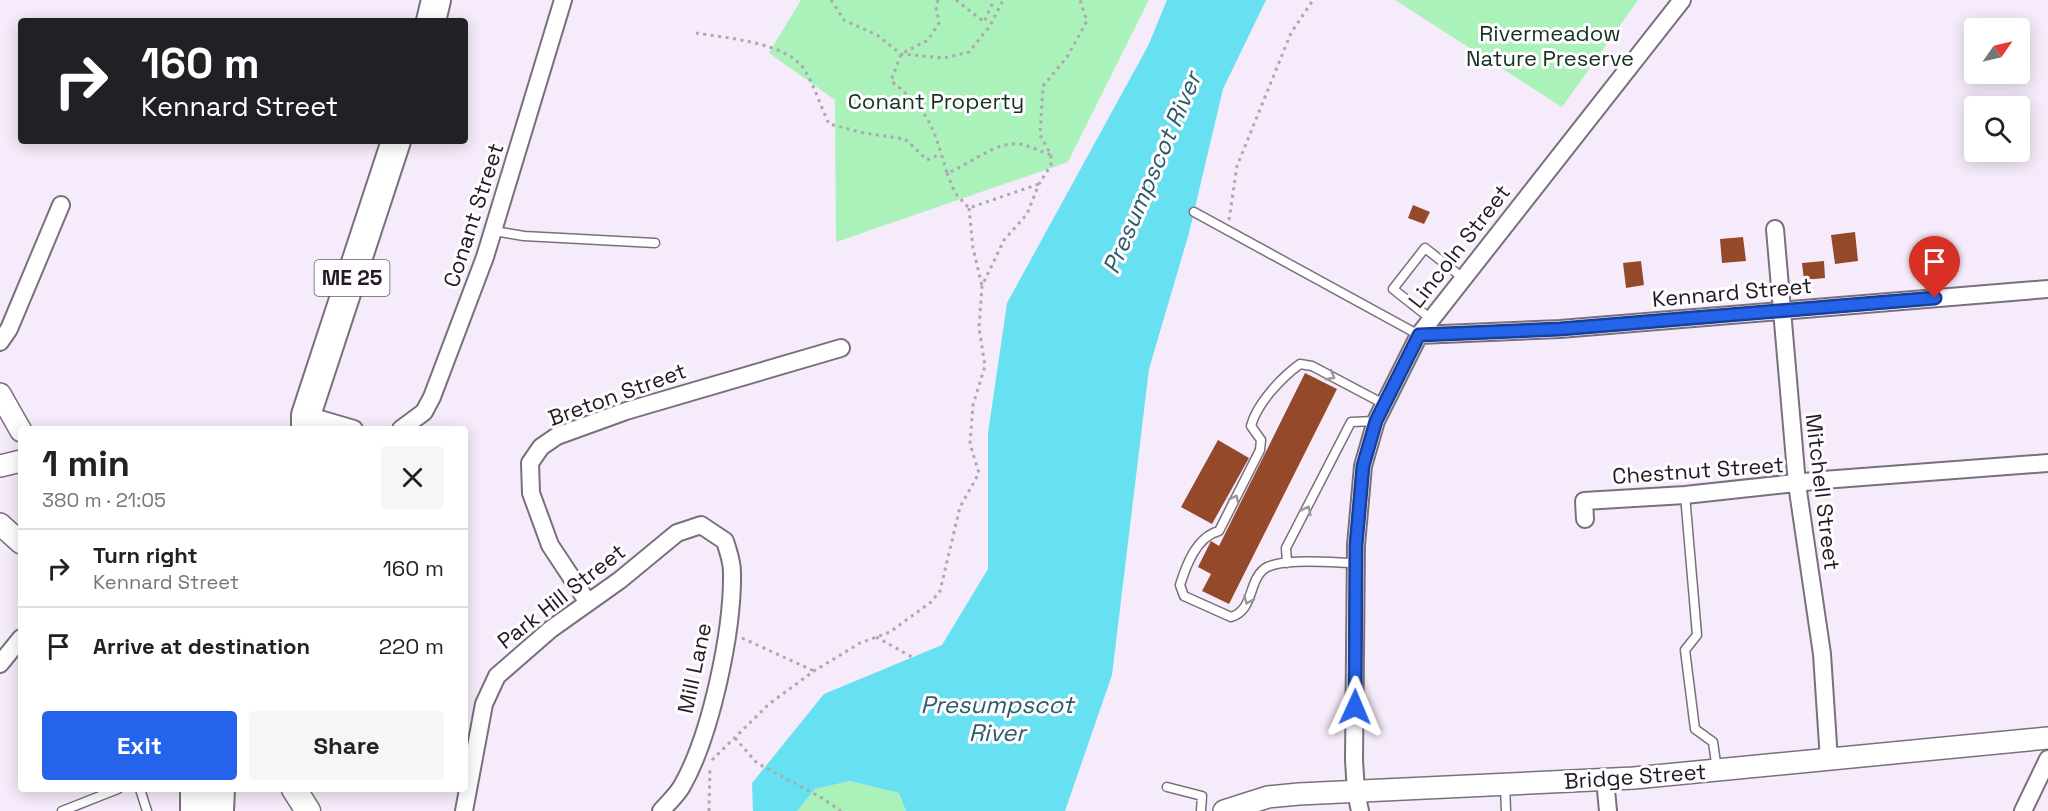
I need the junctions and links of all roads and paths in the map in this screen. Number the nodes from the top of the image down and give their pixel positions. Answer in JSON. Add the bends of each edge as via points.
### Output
{"nodes":[{"id":1,"x":436,"y":0,"type":"edge"},
{"id":2,"x":563,"y":0,"type":"edge"},
{"id":3,"x":831,"y":0,"type":"edge"},
{"id":4,"x":938,"y":0,"type":"edge"},
{"id":5,"x":956,"y":0,"type":"edge"},
{"id":6,"x":994,"y":0,"type":"edge"},
{"id":7,"x":1003,"y":0,"type":"edge"},
{"id":8,"x":1080,"y":0,"type":"edge"},
{"id":9,"x":1313,"y":0,"type":"edge"},
{"id":10,"x":1682,"y":0,"type":"edge"},
{"id":11,"x":432,"y":18,"type":"edge"},
{"id":12,"x":696,"y":33,"type":"dead end"},
{"id":13,"x":901,"y":54,"type":"junction"},
{"id":14,"x":395,"y":144,"type":"edge"},
{"id":15,"x":941,"y":154,"type":"junction"},
{"id":16,"x":1051,"y":154,"type":"junction"},
{"id":17,"x":947,"y":173,"type":"junction"},
{"id":18,"x":1039,"y":184,"type":"junction"},
{"id":19,"x":61,"y":205,"type":"dead end"},
{"id":20,"x":969,"y":208,"type":"junction"},
{"id":21,"x":1194,"y":212,"type":"dead end"},
{"id":22,"x":1775,"y":229,"type":"dead end"},
{"id":23,"x":494,"y":231,"type":"junction"},
{"id":24,"x":1228,"y":231,"type":"junction"},
{"id":25,"x":655,"y":243,"type":"dead end"},
{"id":26,"x":1463,"y":278,"type":"junction"},
{"id":27,"x":982,"y":286,"type":"junction"},
{"id":28,"x":2048,"y":289,"type":"edge"},
{"id":29,"x":1781,"y":311,"type":"junction"},
{"id":30,"x":1431,"y":319,"type":"junction"},
{"id":31,"x":1419,"y":335,"type":"junction"},
{"id":32,"x":0,"y":342,"type":"edge"},
{"id":33,"x":841,"y":348,"type":"dead end"},
{"id":34,"x":0,"y":394,"type":"edge"},
{"id":35,"x":1384,"y":404,"type":"junction"},
{"id":36,"x":1376,"y":421,"type":"junction"},
{"id":37,"x":302,"y":424,"type":"edge"},
{"id":38,"x":19,"y":426,"type":"edge"},
{"id":39,"x":323,"y":426,"type":"edge"},
{"id":40,"x":405,"y":426,"type":"edge"},
{"id":41,"x":18,"y":462,"type":"edge"},
{"id":42,"x":2048,"y":463,"type":"edge"},
{"id":43,"x":0,"y":466,"type":"edge"},
{"id":44,"x":1797,"y":484,"type":"junction"},
{"id":45,"x":1685,"y":495,"type":"junction"},
{"id":46,"x":1585,"y":519,"type":"dead end"},
{"id":47,"x":0,"y":524,"type":"edge"},
{"id":48,"x":710,"y":531,"type":"joint"},
{"id":49,"x":18,"y":540,"type":"edge"},
{"id":50,"x":1287,"y":563,"type":"junction"},
{"id":51,"x":1357,"y":563,"type":"junction"},
{"id":52,"x":588,"y":601,"type":"junction"},
{"id":53,"x":726,"y":631,"type":"junction"},
{"id":54,"x":876,"y":637,"type":"junction"},
{"id":55,"x":18,"y":642,"type":"edge"},
{"id":56,"x":912,"y":657,"type":"dead end"},
{"id":57,"x":0,"y":664,"type":"edge"},
{"id":58,"x":814,"y":671,"type":"junction"},
{"id":59,"x":735,"y":738,"type":"junction"},
{"id":60,"x":2048,"y":738,"type":"edge"},
{"id":61,"x":2048,"y":759,"type":"edge"},
{"id":62,"x":1829,"y":760,"type":"junction"},
{"id":63,"x":1717,"y":770,"type":"junction"},
{"id":64,"x":1605,"y":779,"type":"junction"},
{"id":65,"x":1505,"y":785,"type":"junction"},
{"id":66,"x":1167,"y":787,"type":"dead end"},
{"id":67,"x":468,"y":790,"type":"edge"},
{"id":68,"x":110,"y":792,"type":"edge"},
{"id":69,"x":141,"y":792,"type":"edge"},
{"id":70,"x":195,"y":792,"type":"edge"},
{"id":71,"x":220,"y":792,"type":"edge"},
{"id":72,"x":296,"y":792,"type":"edge"},
{"id":73,"x":468,"y":792,"type":"edge"},
{"id":74,"x":1358,"y":802,"type":"edge"},
{"id":75,"x":62,"y":811,"type":"edge"},
{"id":76,"x":147,"y":811,"type":"edge"},
{"id":77,"x":195,"y":811,"type":"edge"},
{"id":78,"x":219,"y":811,"type":"edge"},
{"id":79,"x":308,"y":811,"type":"edge"},
{"id":80,"x":464,"y":811,"type":"edge"},
{"id":81,"x":661,"y":811,"type":"edge"},
{"id":82,"x":709,"y":811,"type":"edge"},
{"id":83,"x":840,"y":811,"type":"edge"},
{"id":84,"x":1201,"y":811,"type":"edge"},
{"id":85,"x":1224,"y":811,"type":"edge"},
{"id":86,"x":1506,"y":811,"type":"edge"},
{"id":87,"x":1608,"y":811,"type":"edge"},
{"id":88,"x":2023,"y":811,"type":"edge"}],
"edges":[{"from":1,"to":11,"type":"highway"},
{"from":2,"to":23,"type":"street","name":"Conant Street"},
{"from":3,"to":13,"type":"path","via":[[844,20],[877,35]]},
{"from":4,"to":13,"type":"path","via":[[939,22],[928,40]]},
{"from":5,"to":6,"type":"path","via":[[984,22]]},
{"from":7,"to":13,"type":"path","via":[[990,26],[969,52],[944,58]]},
{"from":8,"to":16,"type":"path","via":[[1087,21],[1067,57],[1043,86],[1040,135]]},
{"from":9,"to":24,"type":"path","via":[[1291,33],[1237,166]]},
{"from":10,"to":26,"type":"street","name":"Lincoln Street"},
{"from":12,"to":15,"type":"path","via":[[759,44],[788,55],[803,68],[829,124],[905,139],[927,160]]},
{"from":13,"to":15,"type":"path","via":[[891,81],[916,100],[933,126]]},
{"from":14,"to":37,"type":"highway","number":"ME 25"},
{"from":15,"to":17,"type":"path"},
{"from":16,"to":17,"type":"path","via":[[1023,144],[997,147]]},
{"from":16,"to":18,"type":"path","via":[[1051,165]]},
{"from":17,"to":20,"type":"path","via":[[955,193]]},
{"from":18,"to":20,"type":"path"},
{"from":18,"to":27,"type":"path","via":[[1027,214],[1004,240]]},
{"from":19,"to":32,"type":"street"},
{"from":20,"to":27,"type":"path"},
{"from":21,"to":24,"type":"lane"},
{"from":22,"to":29,"type":"street","name":"Mitchell Street"},
{"from":23,"to":25,"type":"lane","via":[[542,238]]},
{"from":23,"to":40,"type":"street","name":"Conant Street","via":[[432,397],[424,412]]},
{"from":24,"to":31,"type":"lane"},
{"from":26,"to":30,"type":"street","name":"Lincoln Street"},
{"from":26,"to":30,"type":"lane","via":[[1425,248],[1393,289]]},
{"from":27,"to":54,"type":"path","via":[[979,328],[985,366],[973,405],[970,444],[979,473],[960,507],[940,591],[890,632]]},
{"from":28,"to":29,"type":"street","name":"Kennard Street"},
{"from":29,"to":31,"type":"street","name":"Kennard Street","via":[[1560,329]]},
{"from":29,"to":44,"type":"street","name":"Mitchell Street"},
{"from":30,"to":31,"type":"street","name":"Lincoln Street"},
{"from":31,"to":35,"type":"street","name":"Lincoln Street"},
{"from":33,"to":52,"type":"street","name":"Breton Street","via":[[626,411],[557,436],[542,447],[530,463],[531,493],[550,545]]},
{"from":34,"to":38,"type":"street"},
{"from":35,"to":36,"type":"street","name":"Lincoln Street"},
{"from":50,"to":35,"type":"lane","one_way":true,"via":[[1262,570],[1244,610],[1231,617],[1184,596],[1180,585],[1190,557],[1212,533],[1219,531],[1260,450],[1261,440],[1251,426],[1254,415],[1288,373],[1300,364],[1312,366]]},
{"from":50,"to":36,"type":"lane","one_way":true,"via":[[1286,548],[1351,422]]},
{"from":36,"to":51,"type":"street","name":"Lincoln Street","via":[[1363,466]]},
{"from":37,"to":39,"type":"street"},
{"from":41,"to":43,"type":"street"},
{"from":42,"to":44,"type":"street","name":"Chestnut Street"},
{"from":44,"to":45,"type":"street","name":"Chestnut Street"},
{"from":44,"to":62,"type":"street","name":"Mitchell Street","via":[[1822,654]]},
{"from":45,"to":46,"type":"street","name":"Chestnut Street","via":[[1584,501]]},
{"from":45,"to":63,"type":"lane","via":[[1697,635],[1685,650],[1695,729],[1713,742]]},
{"from":47,"to":49,"type":"street"},
{"from":48,"to":52,"type":"street","name":"Park Hill Street","via":[[701,525],[677,533]]},
{"from":48,"to":53,"type":"street","name":"Mill Lane","via":[[725,541],[733,570]]},
{"from":50,"to":51,"type":"lane"},
{"from":51,"to":74,"type":"street","name":"Lincoln Street"},
{"from":52,"to":67,"type":"street","name":"Park Hill Street","via":[[497,676],[484,704]]},
{"from":53,"to":58,"type":"path"},
{"from":53,"to":81,"type":"street","name":"Mill Lane","via":[[714,694],[695,756],[681,787]]},
{"from":54,"to":56,"type":"path"},
{"from":54,"to":58,"type":"path"},
{"from":55,"to":57,"type":"street"},
{"from":58,"to":59,"type":"path","via":[[769,704]]},
{"from":59,"to":82,"type":"path","via":[[710,763]]},
{"from":59,"to":83,"type":"path","via":[[756,763]]},
{"from":60,"to":62,"type":"street","name":"Bridge Street"},
{"from":61,"to":88,"type":"street"},
{"from":62,"to":63,"type":"street","name":"Bridge Street"},
{"from":63,"to":64,"type":"street","name":"Bridge Street"},
{"from":64,"to":65,"type":"street","name":"Bridge Street"},
{"from":64,"to":87,"type":"street"},
{"from":65,"to":74,"type":"street","name":"Bridge Street"},
{"from":65,"to":86,"type":"lane"},
{"from":66,"to":84,"type":"lane","via":[[1202,796]]},
{"from":68,"to":75,"type":"lane"},
{"from":69,"to":76,"type":"lane"},
{"from":70,"to":77,"type":"highway"},
{"from":71,"to":78,"type":"highway"},
{"from":72,"to":79,"type":"main road"},
{"from":73,"to":80,"type":"street","name":"Park Hill Street"},
{"from":74,"to":85,"type":"street","name":"Bridge Street","via":[[1268,797]]}]}
